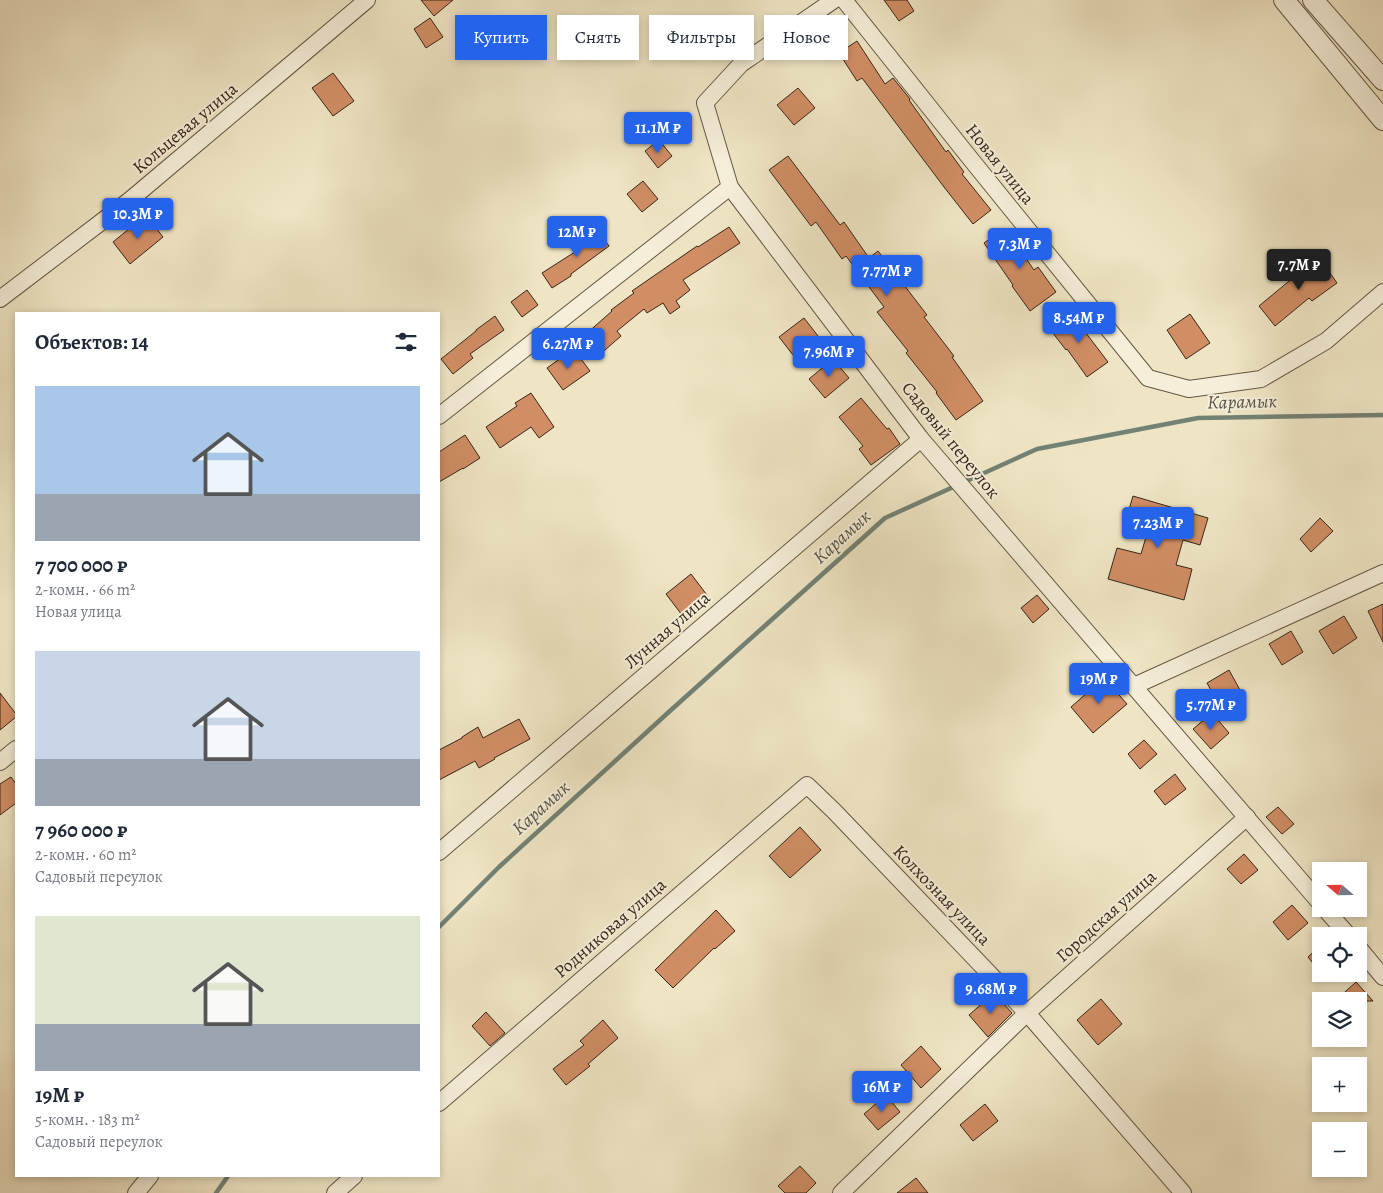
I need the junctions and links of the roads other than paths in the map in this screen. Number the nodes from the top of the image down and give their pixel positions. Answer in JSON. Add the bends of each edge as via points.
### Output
{"nodes":[{"id":1,"x":367,"y":0,"type":"edge"},
{"id":2,"x":834,"y":0,"type":"edge"},
{"id":3,"x":844,"y":0,"type":"edge"},
{"id":4,"x":1284,"y":0,"type":"edge"},
{"id":5,"x":1313,"y":0,"type":"edge"},
{"id":6,"x":1383,"y":80,"type":"edge"},
{"id":7,"x":1383,"y":120,"type":"edge"},
{"id":8,"x":730,"y":186,"type":"junction"},
{"id":9,"x":1383,"y":292,"type":"edge"},
{"id":10,"x":0,"y":299,"type":"edge"},
{"id":11,"x":440,"y":415,"type":"edge"},
{"id":12,"x":921,"y":439,"type":"junction"},
{"id":13,"x":1383,"y":573,"type":"edge"},
{"id":14,"x":1134,"y":686,"type":"junction"},
{"id":15,"x":15,"y":750,"type":"edge"},
{"id":16,"x":0,"y":762,"type":"edge"},
{"id":17,"x":807,"y":785,"type":"joint"},
{"id":18,"x":1247,"y":817,"type":"junction"},
{"id":19,"x":440,"y":851,"type":"edge"},
{"id":20,"x":1312,"y":893,"type":"edge"},
{"id":21,"x":1367,"y":958,"type":"edge"},
{"id":22,"x":1383,"y":977,"type":"edge"},
{"id":23,"x":1027,"y":1013,"type":"junction"},
{"id":24,"x":440,"y":1102,"type":"edge"},
{"id":25,"x":149,"y":1177,"type":"edge"},
{"id":26,"x":353,"y":1177,"type":"edge"},
{"id":27,"x":136,"y":1193,"type":"edge"},
{"id":28,"x":335,"y":1193,"type":"edge"},
{"id":29,"x":841,"y":1193,"type":"edge"},
{"id":30,"x":1183,"y":1193,"type":"edge"}],
"edges":[{"from":1,"to":10,"type":"street","name":"Кольцевая улица","via":[[130,200]]},
{"from":2,"to":8,"type":"street","via":[[741,64],[705,103]]},
{"from":3,"to":9,"type":"street","name":"Новая улица","via":[[1148,378],[1189,389],[1261,379],[1326,341]]},
{"from":4,"to":7,"type":"street"},
{"from":5,"to":6,"type":"street"},
{"from":8,"to":11,"type":"street"},
{"from":8,"to":12,"type":"street","name":"Садовый переулок"},
{"from":12,"to":14,"type":"street","name":"Садовый переулок"},
{"from":12,"to":19,"type":"street","name":"Лунная улица"},
{"from":13,"to":14,"type":"street"},
{"from":14,"to":18,"type":"street","name":"Садовый переулок"},
{"from":15,"to":16,"type":"street"},
{"from":17,"to":23,"type":"street","name":"Колхозная улица"},
{"from":17,"to":24,"type":"street","name":"Родниковая улица"},
{"from":18,"to":20,"type":"street","name":"Садовый переулок"},
{"from":18,"to":23,"type":"street","name":"Городская улица"},
{"from":21,"to":22,"type":"street"},
{"from":23,"to":29,"type":"street","name":"Городская улица"},
{"from":23,"to":30,"type":"street","name":"Колхозная улица"},
{"from":25,"to":27,"type":"street"},
{"from":26,"to":28,"type":"street"}]}
